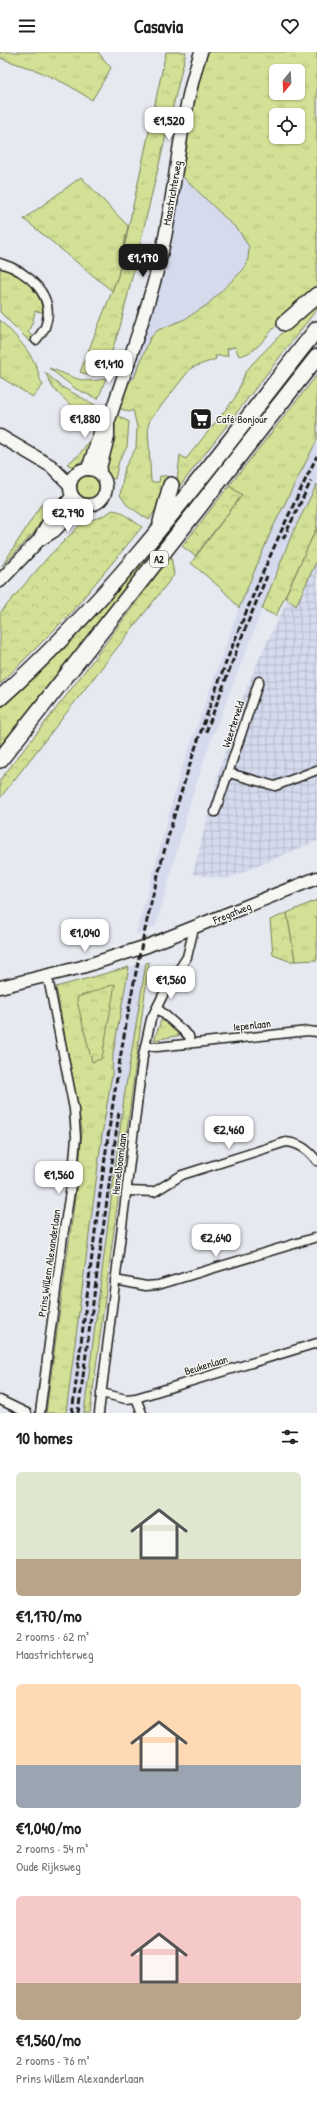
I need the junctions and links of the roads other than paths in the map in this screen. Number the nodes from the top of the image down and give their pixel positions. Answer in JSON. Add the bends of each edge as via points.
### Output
{"nodes":[{"id":1,"x":201,"y":52,"type":"edge"},
{"id":2,"x":0,"y":263,"type":"edge"},
{"id":3,"x":317,"y":295,"type":"edge"},
{"id":4,"x":286,"y":322,"type":"dead end"},
{"id":5,"x":317,"y":329,"type":"edge"},
{"id":6,"x":36,"y":340,"type":"dead end"},
{"id":7,"x":317,"y":357,"type":"edge"},
{"id":8,"x":0,"y":436,"type":"edge"},
{"id":9,"x":93,"y":471,"type":"junction"},
{"id":10,"x":172,"y":485,"type":"dead end"},
{"id":11,"x":74,"y":490,"type":"junction"},
{"id":12,"x":159,"y":530,"type":"junction"},
{"id":13,"x":0,"y":581,"type":"edge"},
{"id":14,"x":259,"y":681,"type":"dead end"},
{"id":15,"x":0,"y":698,"type":"edge"},
{"id":16,"x":0,"y":760,"type":"edge"},
{"id":17,"x":317,"y":770,"type":"edge"},
{"id":18,"x":229,"y":773,"type":"junction"},
{"id":19,"x":215,"y":812,"type":"dead end"},
{"id":20,"x":317,"y":878,"type":"edge"},
{"id":21,"x":194,"y":928,"type":"junction"},
{"id":22,"x":45,"y":976,"type":"junction"},
{"id":23,"x":0,"y":987,"type":"edge"},
{"id":24,"x":157,"y":1008,"type":"junction"},
{"id":25,"x":317,"y":1032,"type":"edge"},
{"id":26,"x":190,"y":1042,"type":"junction"},
{"id":27,"x":145,"y":1046,"type":"junction"},
{"id":28,"x":317,"y":1161,"type":"edge"},
{"id":29,"x":127,"y":1191,"type":"junction"},
{"id":30,"x":317,"y":1237,"type":"edge"},
{"id":31,"x":115,"y":1280,"type":"junction"},
{"id":32,"x":317,"y":1343,"type":"edge"},
{"id":33,"x":101,"y":1394,"type":"junction"},
{"id":34,"x":136,"y":1398,"type":"junction"},
{"id":35,"x":0,"y":1400,"type":"edge"},
{"id":36,"x":27,"y":1413,"type":"edge"},
{"id":37,"x":40,"y":1413,"type":"edge"},
{"id":38,"x":99,"y":1413,"type":"edge"},
{"id":39,"x":142,"y":1413,"type":"edge"}],
"edges":[{"from":1,"to":9,"type":"main road","name":"Maastrichterweg","via":[[186,109],[164,238],[152,290],[108,423],[108,437]]},
{"from":2,"to":6,"type":"street","via":[[28,276],[42,291],[47,315],[45,327]]},
{"from":3,"to":4,"type":"highway"},
{"from":5,"to":12,"type":"highway","number":"A2"},
{"from":7,"to":16,"type":"highway","number":"A2"},
{"from":8,"to":11,"type":"main road","via":[[51,466]]},
{"from":9,"to":11,"type":"main road"},
{"from":9,"to":11,"type":"main road","via":[[105,479],[106,485],[104,497],[98,503],[92,506]]},
{"from":10,"to":12,"type":"highway","number":"A2"},
{"from":11,"to":13,"type":"main road","via":[[38,541]]},
{"from":12,"to":15,"type":"highway","number":"A2","via":[[77,622]]},
{"from":14,"to":18,"type":"street","name":"Weerterveld"},
{"from":17,"to":18,"type":"street","via":[[275,786]]},
{"from":18,"to":19,"type":"street","name":"Weerterveld"},
{"from":20,"to":21,"type":"main road","name":"Fregatweg"},
{"from":21,"to":22,"type":"main road","name":"Fregatweg","via":[[147,946]]},
{"from":21,"to":24,"type":"street","name":"Hemelboomlaan","via":[[187,957]]},
{"from":22,"to":23,"type":"main road","name":"Fregatweg"},
{"from":22,"to":37,"type":"street","name":"Prins Willem Alexanderlaan","via":[[49,983],[74,1109],[76,1137]]},
{"from":24,"to":26,"type":"street","via":[[189,1036]]},
{"from":24,"to":27,"type":"street","name":"Hemelboomlaan"},
{"from":25,"to":26,"type":"street","name":"Iepenlaan"},
{"from":26,"to":27,"type":"street","name":"Iepenlaan","via":[[157,1047]]},
{"from":27,"to":29,"type":"street","name":"Hemelboomlaan"},
{"from":28,"to":29,"type":"street","via":[[296,1142],[286,1142],[182,1175],[154,1192]]},
{"from":29,"to":31,"type":"street","name":"Hemelboomlaan"},
{"from":30,"to":31,"type":"street","via":[[158,1285],[146,1286]]},
{"from":31,"to":33,"type":"street","name":"Hemelboomlaan"},
{"from":32,"to":34,"type":"street","name":"Beukenlaan"},
{"from":33,"to":34,"type":"street","name":"Beukenlaan","via":[[126,1399]]},
{"from":33,"to":38,"type":"street","name":"Hemelboomlaan"},
{"from":34,"to":39,"type":"street"},
{"from":35,"to":36,"type":"street"}]}
